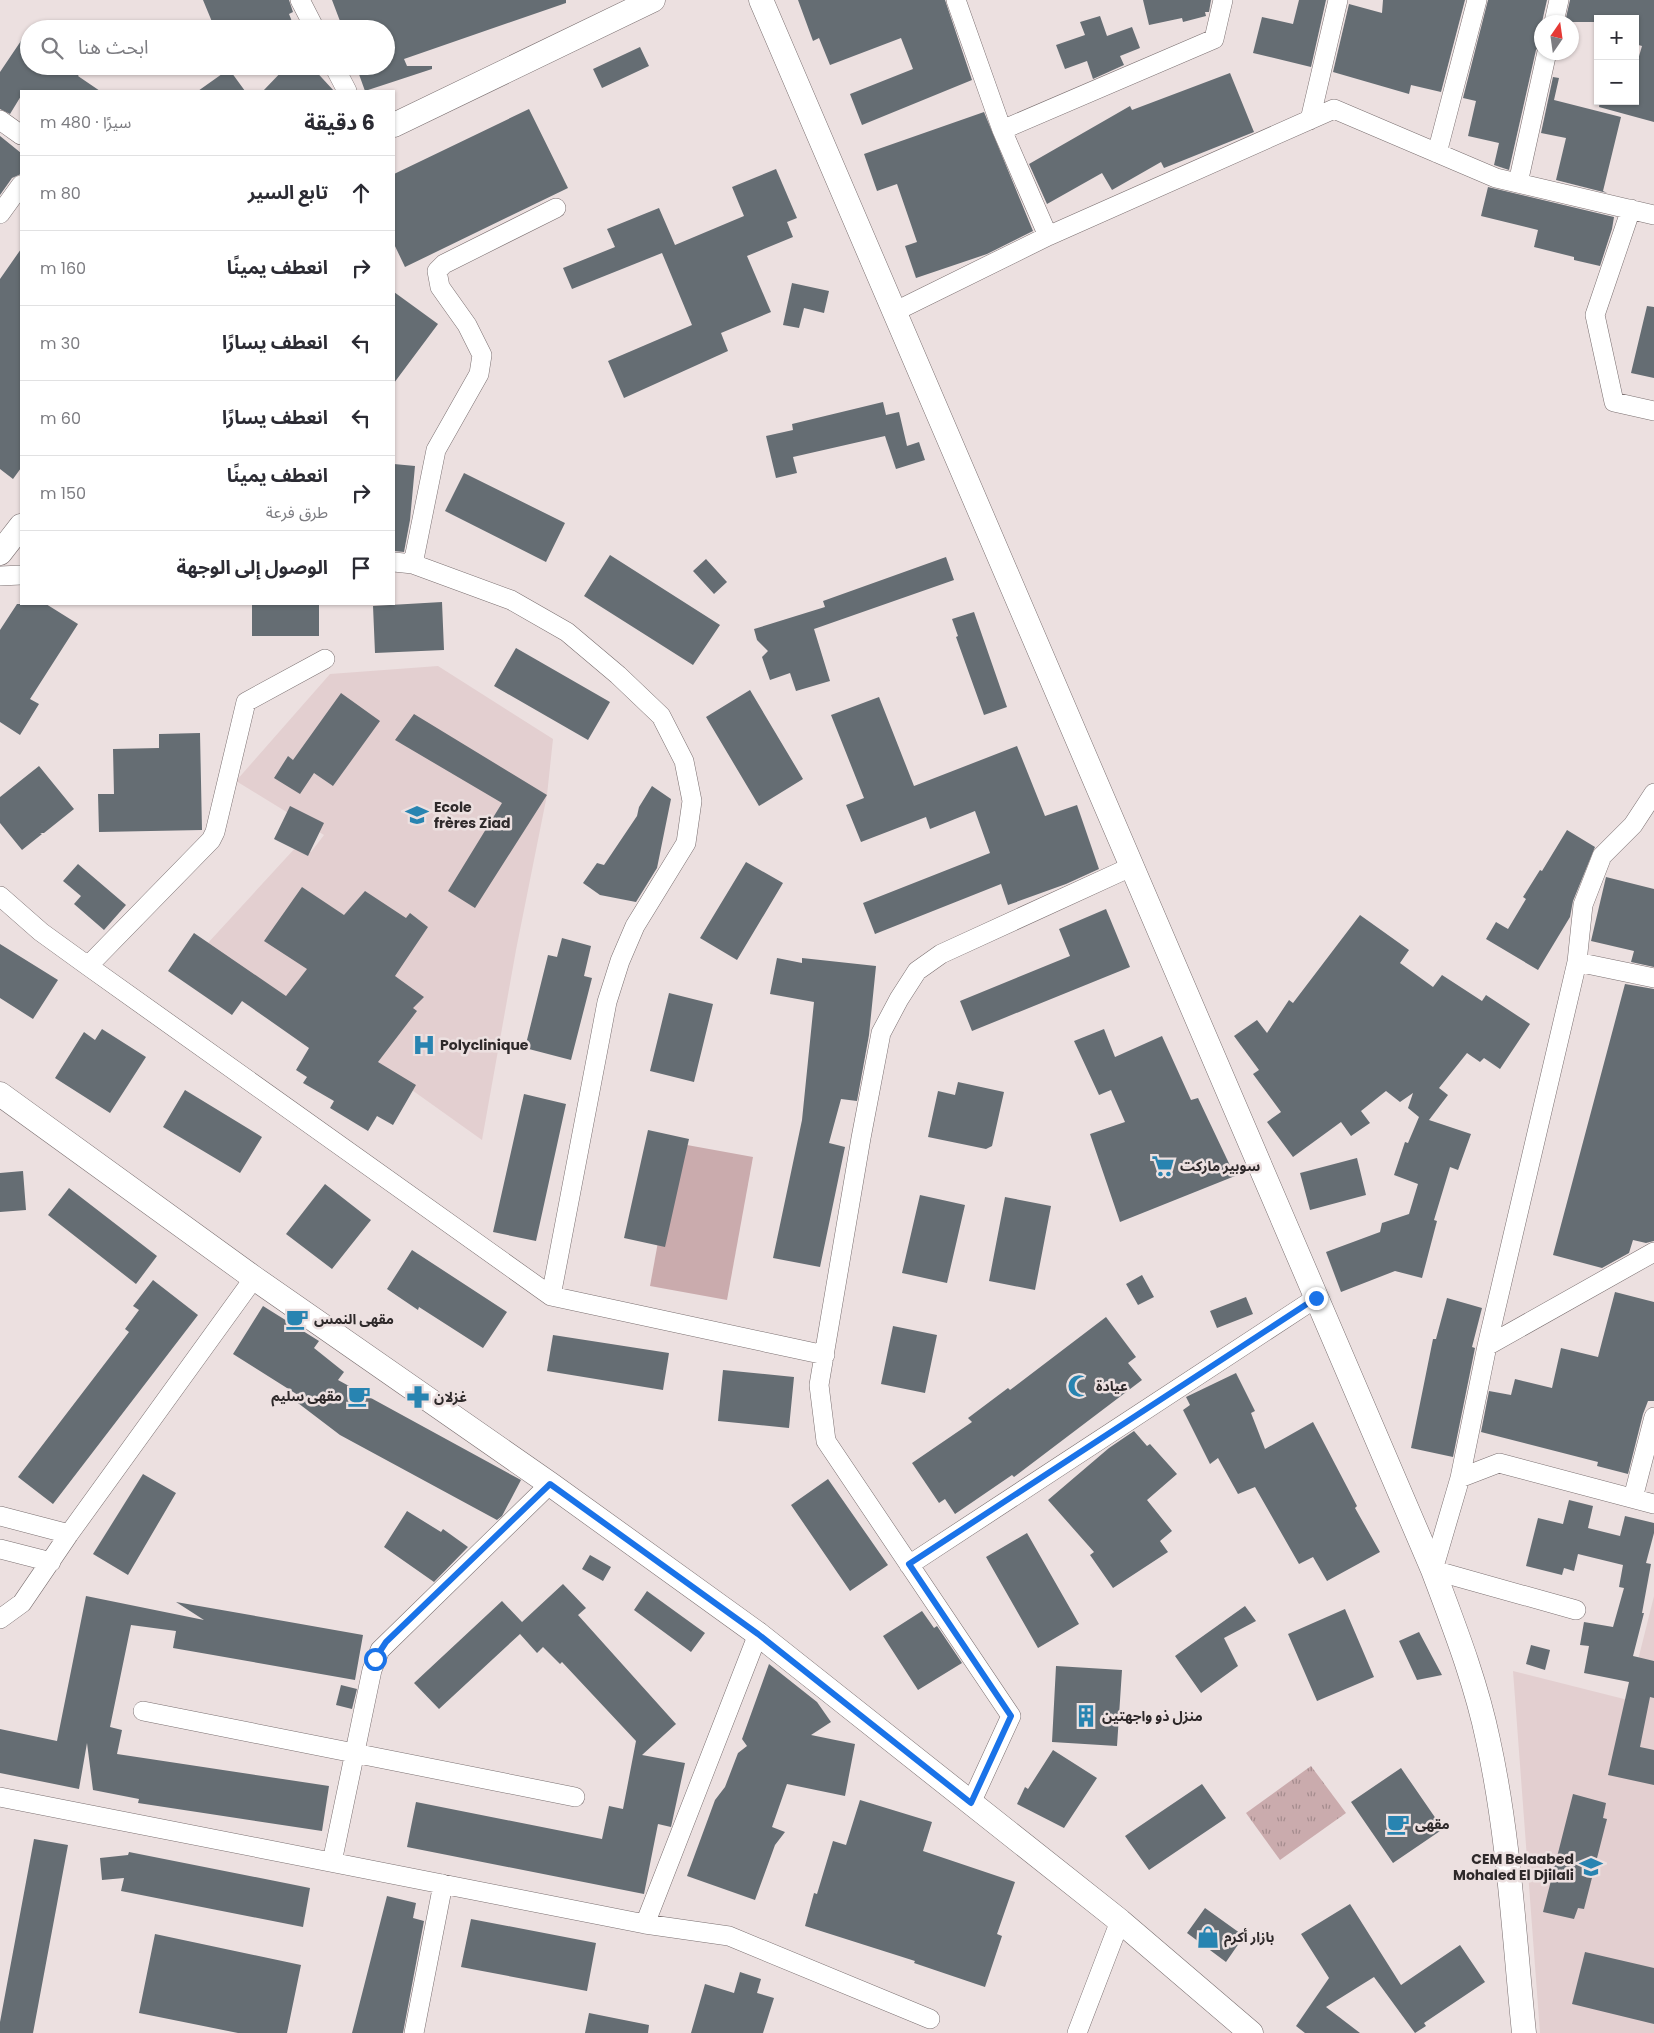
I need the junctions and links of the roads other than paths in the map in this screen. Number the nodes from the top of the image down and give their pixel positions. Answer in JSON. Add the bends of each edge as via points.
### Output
{"nodes":[{"id":1,"x":300,"y":0,"type":"edge"},
{"id":2,"x":653,"y":0,"type":"edge"},
{"id":3,"x":761,"y":0,"type":"edge"},
{"id":4,"x":956,"y":0,"type":"edge"},
{"id":5,"x":1223,"y":0,"type":"edge"},
{"id":6,"x":1338,"y":0,"type":"edge"},
{"id":7,"x":1477,"y":0,"type":"edge"},
{"id":8,"x":1559,"y":0,"type":"edge"},
{"id":9,"x":1556,"y":15,"type":"edge"},
{"id":10,"x":310,"y":20,"type":"edge"},
{"id":11,"x":1545,"y":60,"type":"edge"},
{"id":12,"x":339,"y":75,"type":"edge"},
{"id":13,"x":346,"y":90,"type":"edge"},
{"id":14,"x":0,"y":120,"type":"edge"},
{"id":15,"x":1310,"y":120,"type":"junction"},
{"id":16,"x":395,"y":125,"type":"edge"},
{"id":17,"x":1002,"y":130,"type":"junction"},
{"id":18,"x":20,"y":135,"type":"edge"},
{"id":19,"x":1437,"y":153,"type":"junction"},
{"id":20,"x":1518,"y":183,"type":"junction"},
{"id":21,"x":20,"y":186,"type":"edge"},
{"id":22,"x":556,"y":208,"type":"dead end"},
{"id":23,"x":1631,"y":209,"type":"junction"},
{"id":24,"x":0,"y":214,"type":"edge"},
{"id":25,"x":1654,"y":215,"type":"edge"},
{"id":26,"x":1048,"y":236,"type":"junction"},
{"id":27,"x":896,"y":311,"type":"junction"},
{"id":28,"x":1654,"y":411,"type":"edge"},
{"id":29,"x":20,"y":527,"type":"edge"},
{"id":30,"x":0,"y":553,"type":"edge"},
{"id":31,"x":395,"y":562,"type":"edge"},
{"id":32,"x":413,"y":564,"type":"junction"},
{"id":33,"x":20,"y":575,"type":"edge"},
{"id":34,"x":0,"y":576,"type":"edge"},
{"id":35,"x":325,"y":659,"type":"dead end"},
{"id":36,"x":1654,"y":793,"type":"edge"},
{"id":37,"x":1133,"y":866,"type":"junction"},
{"id":38,"x":0,"y":896,"type":"edge"},
{"id":39,"x":1577,"y":962,"type":"junction"},
{"id":40,"x":88,"y":966,"type":"junction"},
{"id":41,"x":1654,"y":978,"type":"edge"},
{"id":42,"x":0,"y":1094,"type":"edge"},
{"id":43,"x":1654,"y":1252,"type":"edge"},
{"id":44,"x":254,"y":1278,"type":"junction"},
{"id":45,"x":551,"y":1296,"type":"junction"},
{"id":46,"x":1316,"y":1298,"type":"junction"},
{"id":47,"x":1487,"y":1346,"type":"junction"},
{"id":48,"x":825,"y":1355,"type":"junction"},
{"id":49,"x":1654,"y":1417,"type":"edge"},
{"id":50,"x":1460,"y":1478,"type":"junction"},
{"id":51,"x":550,"y":1484,"type":"junction"},
{"id":52,"x":1633,"y":1498,"type":"junction"},
{"id":53,"x":1654,"y":1504,"type":"edge"},
{"id":54,"x":0,"y":1516,"type":"edge"},
{"id":55,"x":68,"y":1534,"type":"junction"},
{"id":56,"x":0,"y":1549,"type":"edge"},
{"id":57,"x":51,"y":1562,"type":"junction"},
{"id":58,"x":909,"y":1564,"type":"junction"},
{"id":59,"x":1433,"y":1570,"type":"junction"},
{"id":60,"x":1576,"y":1610,"type":"dead end"},
{"id":61,"x":0,"y":1619,"type":"edge"},
{"id":62,"x":758,"y":1634,"type":"junction"},
{"id":63,"x":143,"y":1711,"type":"dead end"},
{"id":64,"x":354,"y":1753,"type":"junction"},
{"id":65,"x":0,"y":1797,"type":"edge"},
{"id":66,"x":575,"y":1797,"type":"dead end"},
{"id":67,"x":971,"y":1803,"type":"junction"},
{"id":68,"x":332,"y":1862,"type":"junction"},
{"id":69,"x":443,"y":1884,"type":"junction"},
{"id":70,"x":1120,"y":1921,"type":"junction"},
{"id":71,"x":645,"y":1924,"type":"junction"},
{"id":72,"x":930,"y":2019,"type":"dead end"},
{"id":73,"x":414,"y":2033,"type":"edge"},
{"id":74,"x":1077,"y":2033,"type":"edge"},
{"id":75,"x":1251,"y":2033,"type":"edge"},
{"id":76,"x":1524,"y":2033,"type":"edge"}],
"edges":[{"from":1,"to":10,"type":"street"},
{"from":2,"to":16,"type":"street"},
{"from":3,"to":27,"type":"street"},
{"from":4,"to":17,"type":"street"},
{"from":5,"to":17,"type":"street","via":[[1214,39]]},
{"from":6,"to":15,"type":"street"},
{"from":7,"to":19,"type":"street"},
{"from":8,"to":9,"type":"street"},
{"from":11,"to":20,"type":"street"},
{"from":12,"to":13,"type":"street"},
{"from":14,"to":18,"type":"street"},
{"from":15,"to":19,"type":"street","via":[[1334,109]]},
{"from":15,"to":26,"type":"street"},
{"from":17,"to":26,"type":"street"},
{"from":19,"to":20,"type":"street","via":[[1496,178]]},
{"from":20,"to":23,"type":"street"},
{"from":21,"to":24,"type":"street"},
{"from":22,"to":32,"type":"street","via":[[444,264],[437,271],[440,287],[467,325],[482,355],[479,374],[436,450]]},
{"from":23,"to":25,"type":"street"},
{"from":23,"to":28,"type":"street","via":[[1595,315],[1614,402]]},
{"from":26,"to":27,"type":"street"},
{"from":27,"to":37,"type":"street"},
{"from":29,"to":30,"type":"street"},
{"from":31,"to":32,"type":"street"},
{"from":32,"to":45,"type":"street","via":[[511,600],[567,632],[618,675],[662,716],[684,761],[692,801],[686,843],[635,926],[607,1002]]},
{"from":33,"to":34,"type":"street"},
{"from":35,"to":40,"type":"street","via":[[246,702],[211,840]]},
{"from":36,"to":39,"type":"street","via":[[1633,825],[1602,856],[1583,905]]},
{"from":37,"to":46,"type":"street"},
{"from":37,"to":48,"type":"street","via":[[941,954],[917,971],[899,999],[881,1033]]},
{"from":38,"to":40,"type":"street","via":[[41,932]]},
{"from":39,"to":41,"type":"street"},
{"from":39,"to":47,"type":"street"},
{"from":40,"to":45,"type":"street"},
{"from":42,"to":44,"type":"street"},
{"from":43,"to":47,"type":"street"},
{"from":44,"to":51,"type":"street"},
{"from":44,"to":55,"type":"street"},
{"from":45,"to":48,"type":"street"},
{"from":46,"to":58,"type":"street"},
{"from":46,"to":59,"type":"street"},
{"from":47,"to":50,"type":"street"},
{"from":48,"to":58,"type":"street","via":[[819,1385],[826,1441]]},
{"from":49,"to":52,"type":"street"},
{"from":50,"to":52,"type":"street","via":[[1499,1463]]},
{"from":50,"to":59,"type":"street"},
{"from":51,"to":62,"type":"street"},
{"from":51,"to":64,"type":"street","via":[[380,1650],[372,1670]]},
{"from":52,"to":53,"type":"street"},
{"from":54,"to":55,"type":"street"},
{"from":55,"to":57,"type":"street"},
{"from":56,"to":57,"type":"street"},
{"from":57,"to":61,"type":"street","via":[[16,1610]]},
{"from":58,"to":67,"type":"street","via":[[1011,1716]]},
{"from":59,"to":60,"type":"street"},
{"from":59,"to":76,"type":"street","via":[[1473,1682],[1488,1739],[1498,1797]]},
{"from":62,"to":67,"type":"street"},
{"from":62,"to":71,"type":"street"},
{"from":63,"to":64,"type":"street"},
{"from":64,"to":66,"type":"street"},
{"from":64,"to":68,"type":"street"},
{"from":65,"to":68,"type":"street"},
{"from":67,"to":70,"type":"street"},
{"from":68,"to":69,"type":"street"},
{"from":69,"to":71,"type":"street"},
{"from":69,"to":73,"type":"street"},
{"from":70,"to":74,"type":"street"},
{"from":70,"to":75,"type":"street"},
{"from":71,"to":72,"type":"street","via":[[729,1936]]}]}
